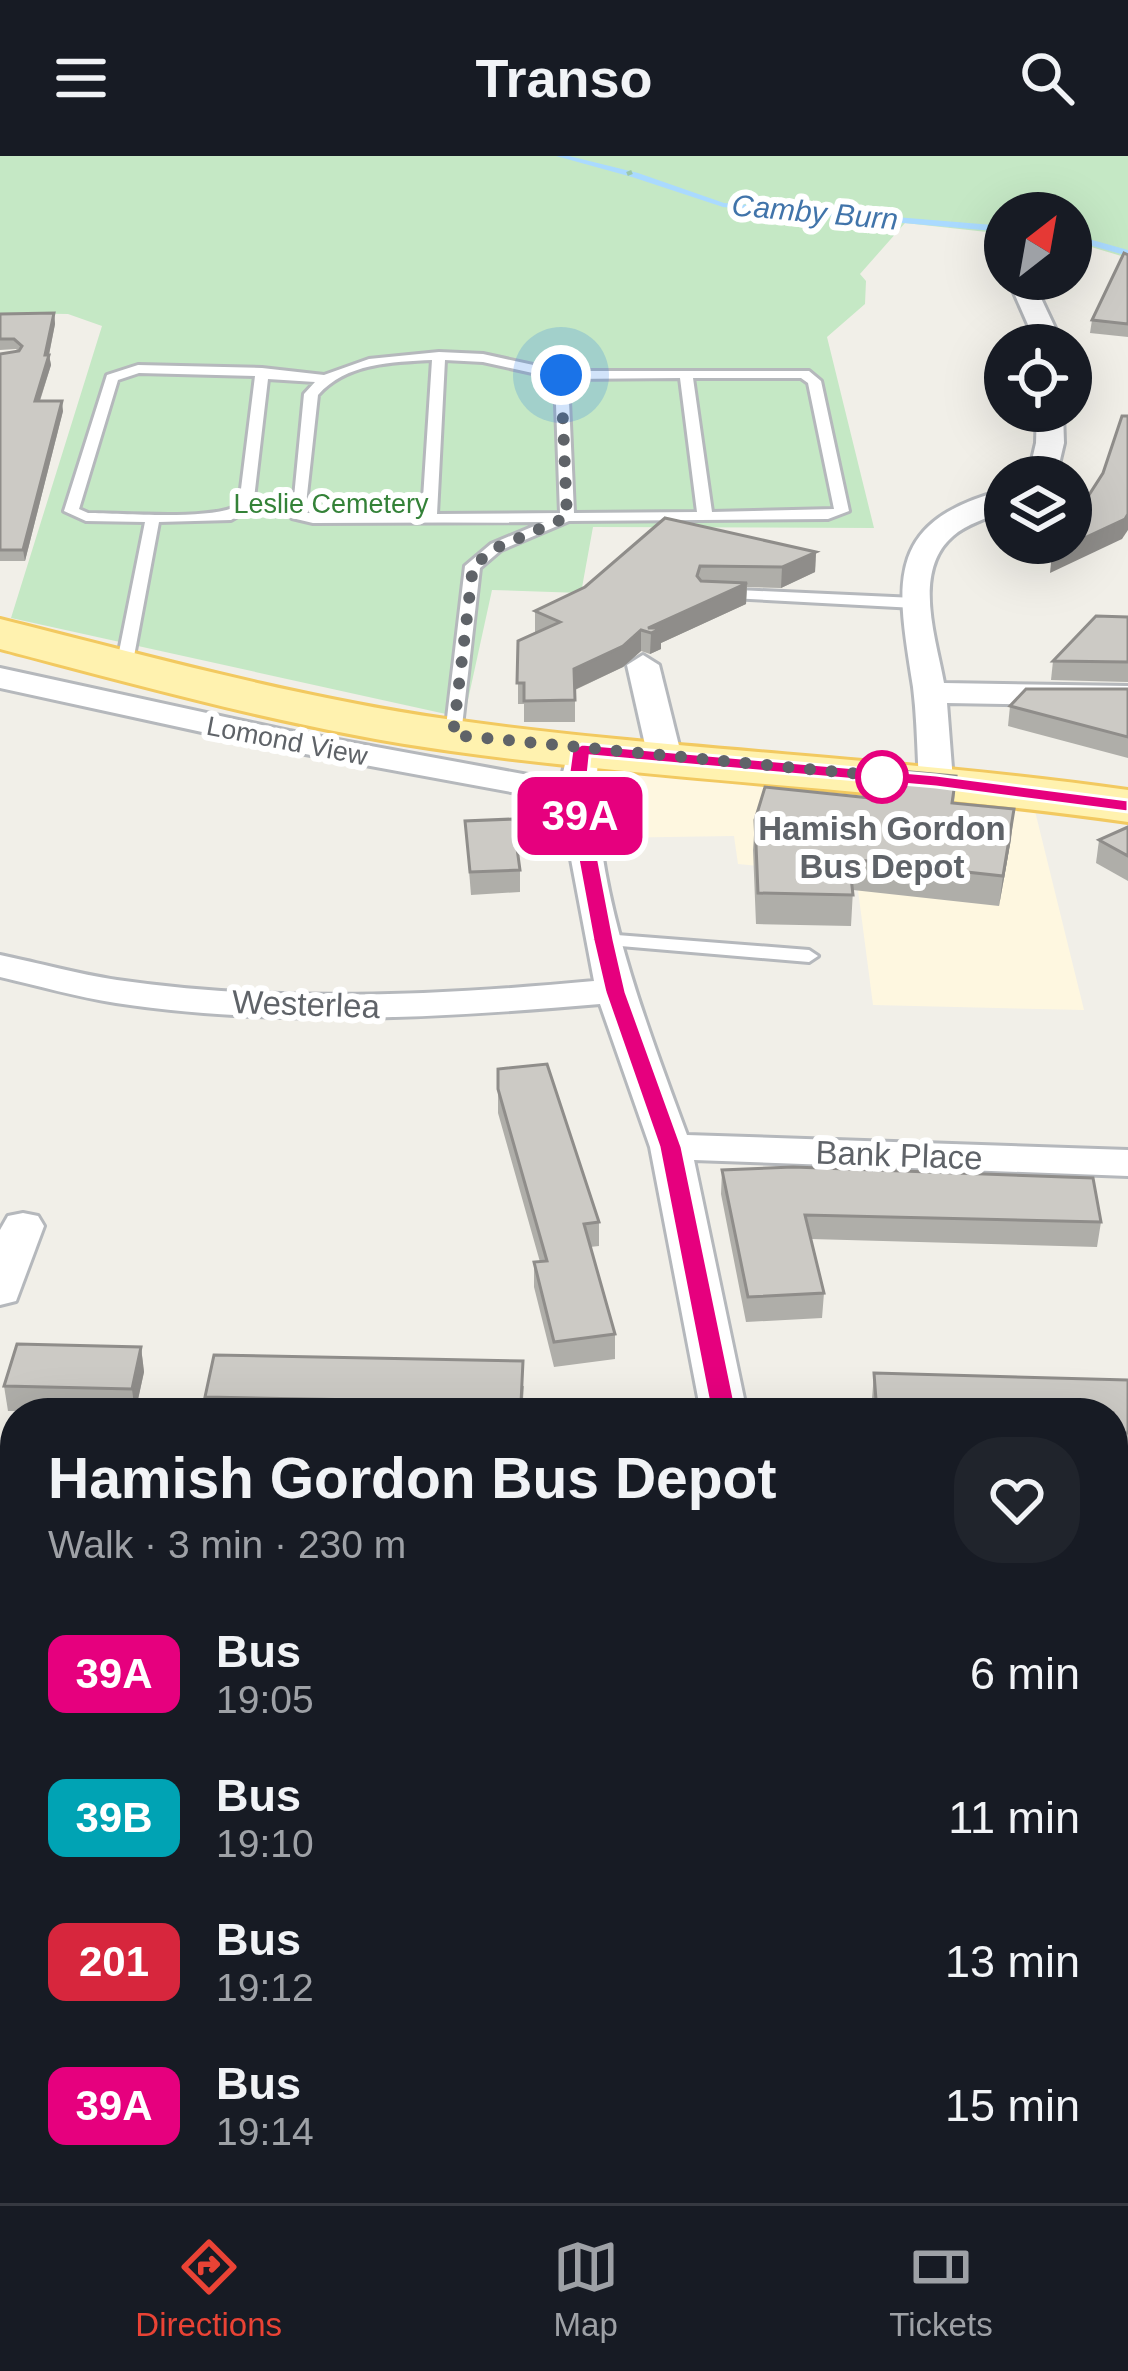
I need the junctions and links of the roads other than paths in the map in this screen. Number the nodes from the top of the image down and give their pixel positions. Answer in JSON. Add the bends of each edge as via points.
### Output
{"nodes":[{"id":1,"x":439,"y":356,"type":"junction"},
{"id":2,"x":686,"y":373,"type":"junction"},
{"id":3,"x":264,"y":375,"type":"junction"},
{"id":4,"x":561,"y":375,"type":"junction"},
{"id":5,"x":327,"y":379,"type":"junction"},
{"id":6,"x":984,"y":510,"type":"edge"},
{"id":7,"x":705,"y":516,"type":"junction"},
{"id":8,"x":567,"y":517,"type":"junction"},
{"id":9,"x":153,"y":518,"type":"junction"},
{"id":10,"x":429,"y":518,"type":"junction"},
{"id":11,"x":706,"y":594,"type":"edge"},
{"id":12,"x":914,"y":603,"type":"junction"},
{"id":13,"x":0,"y":634,"type":"edge"},
{"id":14,"x":643,"y":665,"type":"dead end"},
{"id":15,"x":124,"y":667,"type":"junction"},
{"id":16,"x":0,"y":678,"type":"edge"},
{"id":17,"x":930,"y":693,"type":"junction"},
{"id":18,"x":1128,"y":696,"type":"edge"},
{"id":19,"x":453,"y":735,"type":"junction"},
{"id":20,"x":665,"y":758,"type":"junction"},
{"id":21,"x":579,"y":772,"type":"junction"},
{"id":22,"x":936,"y":781,"type":"junction"},
{"id":23,"x":1128,"y":806,"type":"edge"},
{"id":24,"x":604,"y":940,"type":"junction"},
{"id":25,"x":809,"y":956,"type":"dead end"},
{"id":26,"x":0,"y":966,"type":"edge"},
{"id":27,"x":615,"y":992,"type":"junction"},
{"id":28,"x":671,"y":1147,"type":"junction"},
{"id":29,"x":1128,"y":1163,"type":"edge"},
{"id":30,"x":22,"y":1226,"type":"dead end"},
{"id":31,"x":0,"y":1291,"type":"edge"},
{"id":32,"x":721,"y":1398,"type":"edge"}],
"edges":[{"from":1,"to":4,"type":"lane"},
{"from":1,"to":5,"type":"lane"},
{"from":1,"to":10,"type":"lane"},
{"from":2,"to":4,"type":"lane"},
{"from":2,"to":7,"type":"lane"},
{"from":2,"to":7,"type":"lane","via":[[812,377],[843,507],[828,515]]},
{"from":3,"to":5,"type":"lane"},
{"from":3,"to":9,"type":"lane","via":[[244,512]]},
{"from":3,"to":9,"type":"lane","via":[[138,369],[112,378],[71,511]]},
{"from":4,"to":8,"type":"lane"},
{"from":5,"to":10,"type":"lane","via":[[311,394],[297,515]]},
{"from":6,"to":12,"type":"street","via":[[929,543],[918,559]]},
{"from":7,"to":8,"type":"lane"},
{"from":8,"to":10,"type":"lane"},
{"from":8,"to":19,"type":"lane","via":[[473,566]]},
{"from":9,"to":15,"type":"lane"},
{"from":11,"to":12,"type":"lane"},
{"from":12,"to":17,"type":"street"},
{"from":13,"to":15,"type":"main road"},
{"from":14,"to":20,"type":"street"},
{"from":15,"to":19,"type":"main road"},
{"from":16,"to":21,"type":"street","name":"Lomond View","via":[[201,724]]},
{"from":17,"to":18,"type":"street"},
{"from":17,"to":22,"type":"street"},
{"from":19,"to":21,"type":"main road"},
{"from":20,"to":21,"type":"main road"},
{"from":20,"to":22,"type":"main road"},
{"from":21,"to":24,"type":"street"},
{"from":22,"to":23,"type":"main road"},
{"from":24,"to":25,"type":"lane"},
{"from":24,"to":27,"type":"street"},
{"from":26,"to":27,"type":"street","name":"Westerlea","via":[[123,993],[296,1008],[459,1006]]},
{"from":27,"to":28,"type":"street"},
{"from":28,"to":29,"type":"street","name":"Bank Place"},
{"from":28,"to":32,"type":"street"},
{"from":30,"to":31,"type":"street"}]}
